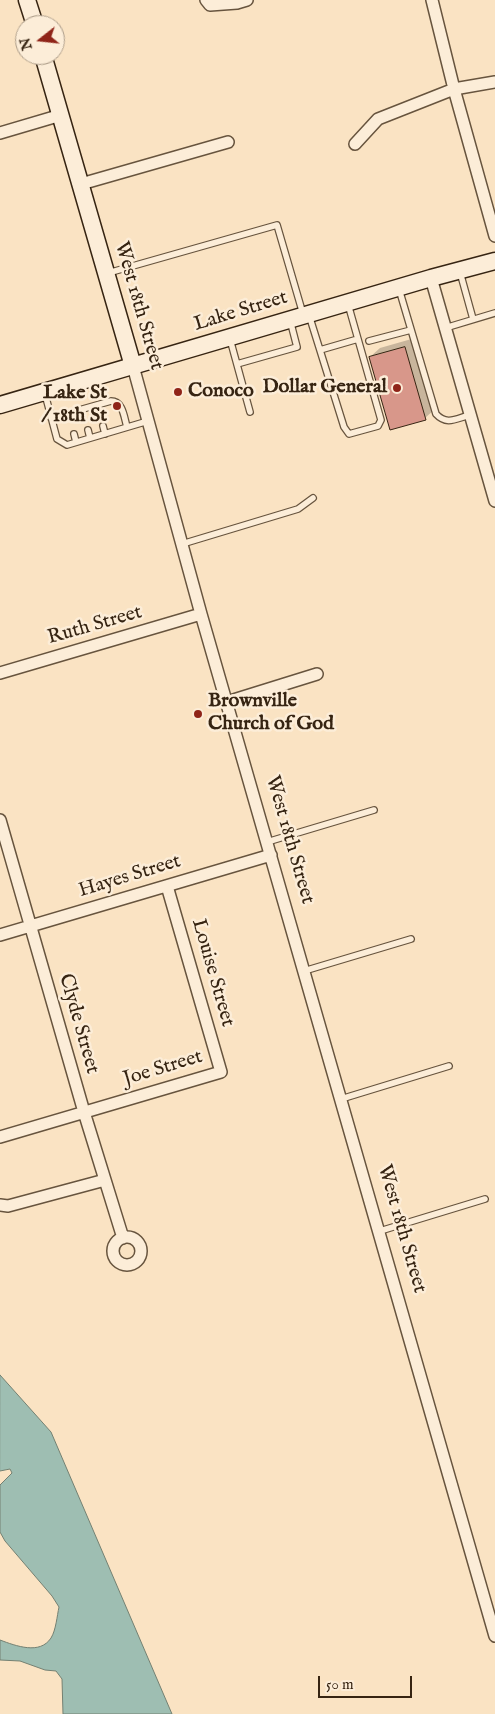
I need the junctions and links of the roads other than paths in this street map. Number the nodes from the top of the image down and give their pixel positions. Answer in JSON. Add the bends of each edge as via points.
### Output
{"nodes":[{"id":1,"x":27,"y":0,"type":"edge"},
{"id":2,"x":206,"y":0,"type":"edge"},
{"id":3,"x":247,"y":0,"type":"edge"},
{"id":4,"x":432,"y":0,"type":"edge"},
{"id":5,"x":32,"y":15,"type":"edge"},
{"id":6,"x":47,"y":65,"type":"edge"},
{"id":7,"x":495,"y":82,"type":"edge"},
{"id":8,"x":454,"y":89,"type":"junction"},
{"id":9,"x":61,"y":115,"type":"junction"},
{"id":10,"x":0,"y":133,"type":"edge"},
{"id":11,"x":228,"y":142,"type":"dead end"},
{"id":12,"x":355,"y":144,"type":"dead end"},
{"id":13,"x":81,"y":184,"type":"junction"},
{"id":14,"x":495,"y":236,"type":"edge"},
{"id":15,"x":494,"y":264,"type":"edge"},
{"id":16,"x":459,"y":270,"type":"junction"},
{"id":17,"x":106,"y":274,"type":"junction"},
{"id":18,"x":431,"y":278,"type":"junction"},
{"id":19,"x":399,"y":287,"type":"junction"},
{"id":20,"x":348,"y":302,"type":"junction"},
{"id":21,"x":495,"y":312,"type":"edge"},
{"id":22,"x":301,"y":316,"type":"junction"},
{"id":23,"x":473,"y":319,"type":"junction"},
{"id":24,"x":445,"y":328,"type":"junction"},
{"id":25,"x":411,"y":330,"type":"junction"},
{"id":26,"x":230,"y":337,"type":"junction"},
{"id":27,"x":358,"y":338,"type":"junction"},
{"id":28,"x":369,"y":342,"type":"dead end"},
{"id":29,"x":320,"y":350,"type":"junction"},
{"id":30,"x":237,"y":364,"type":"junction"},
{"id":31,"x":133,"y":366,"type":"junction"},
{"id":32,"x":44,"y":392,"type":"junction"},
{"id":33,"x":0,"y":405,"type":"edge"},
{"id":34,"x":96,"y":405,"type":"junction"},
{"id":35,"x":82,"y":409,"type":"junction"},
{"id":36,"x":250,"y":412,"type":"dead end"},
{"id":37,"x":68,"y":413,"type":"junction"},
{"id":38,"x":99,"y":414,"type":"dead end"},
{"id":39,"x":470,"y":415,"type":"junction"},
{"id":40,"x":84,"y":417,"type":"dead end"},
{"id":41,"x":51,"y":418,"type":"junction"},
{"id":42,"x":70,"y":421,"type":"dead end"},
{"id":43,"x":148,"y":421,"type":"junction"},
{"id":44,"x":103,"y":426,"type":"dead end"},
{"id":45,"x":127,"y":427,"type":"junction"},
{"id":46,"x":88,"y":430,"type":"dead end"},
{"id":47,"x":74,"y":434,"type":"dead end"},
{"id":48,"x":105,"y":434,"type":"junction"},
{"id":49,"x":90,"y":438,"type":"junction"},
{"id":50,"x":76,"y":442,"type":"junction"},
{"id":51,"x":313,"y":498,"type":"dead end"},
{"id":52,"x":495,"y":501,"type":"edge"},
{"id":53,"x":182,"y":544,"type":"junction"},
{"id":54,"x":201,"y":614,"type":"junction"},
{"id":55,"x":0,"y":673,"type":"edge"},
{"id":56,"x":317,"y":674,"type":"dead end"},
{"id":57,"x":227,"y":702,"type":"junction"},
{"id":58,"x":374,"y":810,"type":"dead end"},
{"id":59,"x":0,"y":820,"type":"edge"},
{"id":60,"x":267,"y":842,"type":"junction"},
{"id":61,"x":270,"y":855,"type":"junction"},
{"id":62,"x":167,"y":886,"type":"junction"},
{"id":63,"x":30,"y":926,"type":"junction"},
{"id":64,"x":0,"y":935,"type":"edge"},
{"id":65,"x":411,"y":939,"type":"dead end"},
{"id":66,"x":304,"y":971,"type":"junction"},
{"id":67,"x":449,"y":1066,"type":"dead end"},
{"id":68,"x":221,"y":1072,"type":"joint"},
{"id":69,"x":341,"y":1099,"type":"junction"},
{"id":70,"x":84,"y":1112,"type":"junction"},
{"id":71,"x":0,"y":1137,"type":"edge"},
{"id":72,"x":105,"y":1180,"type":"junction"},
{"id":73,"x":486,"y":1199,"type":"dead end"},
{"id":74,"x":3,"y":1207,"type":"edge"},
{"id":75,"x":380,"y":1231,"type":"junction"},
{"id":76,"x":123,"y":1238,"type":"dead end"},
{"id":77,"x":495,"y":1636,"type":"edge"}],
"edges":[{"from":1,"to":5,"type":"street"},
{"from":2,"to":3,"type":"street","via":[[210,5]]},
{"from":4,"to":8,"type":"street"},
{"from":6,"to":9,"type":"street","name":"West 18th Street"},
{"from":7,"to":8,"type":"street"},
{"from":8,"to":12,"type":"street","via":[[378,119]]},
{"from":8,"to":14,"type":"street"},
{"from":9,"to":10,"type":"street"},
{"from":9,"to":13,"type":"street","name":"West 18th Street"},
{"from":11,"to":13,"type":"street"},
{"from":13,"to":17,"type":"street","name":"West 18th Street"},
{"from":15,"to":16,"type":"street","name":"Lake Street"},
{"from":16,"to":18,"type":"street","name":"Lake Street"},
{"from":16,"to":23,"type":"lane"},
{"from":17,"to":22,"type":"lane","via":[[277,225]]},
{"from":17,"to":31,"type":"street","name":"West 18th Street"},
{"from":18,"to":19,"type":"street","name":"Lake Street"},
{"from":18,"to":24,"type":"street"},
{"from":19,"to":20,"type":"street","name":"Lake Street"},
{"from":19,"to":25,"type":"lane"},
{"from":20,"to":22,"type":"street","name":"Lake Street"},
{"from":20,"to":27,"type":"lane"},
{"from":21,"to":23,"type":"lane"},
{"from":22,"to":26,"type":"street","name":"Lake Street"},
{"from":22,"to":29,"type":"lane"},
{"from":22,"to":30,"type":"lane","via":[[298,347]]},
{"from":23,"to":24,"type":"lane"},
{"from":24,"to":39,"type":"street"},
{"from":25,"to":28,"type":"lane"},
{"from":25,"to":39,"type":"lane","via":[[436,414],[447,421]]},
{"from":26,"to":30,"type":"lane"},
{"from":26,"to":31,"type":"street","name":"Lake Street"},
{"from":27,"to":29,"type":"lane"},
{"from":27,"to":29,"type":"lane","via":[[381,420],[378,426],[348,434]]},
{"from":30,"to":36,"type":"lane"},
{"from":31,"to":32,"type":"street","name":"Lake Street"},
{"from":31,"to":43,"type":"street","name":"West 18th Street"},
{"from":32,"to":33,"type":"street","name":"Lake Street"},
{"from":32,"to":41,"type":"lane"},
{"from":34,"to":35,"type":"lane"},
{"from":34,"to":38,"type":"lane"},
{"from":34,"to":45,"type":"lane","via":[[116,401],[121,405]]},
{"from":35,"to":37,"type":"lane"},
{"from":35,"to":40,"type":"lane"},
{"from":37,"to":41,"type":"lane"},
{"from":37,"to":42,"type":"lane"},
{"from":39,"to":52,"type":"street"},
{"from":41,"to":50,"type":"lane","via":[[57,439],[67,445]]},
{"from":43,"to":45,"type":"lane"},
{"from":43,"to":53,"type":"street","name":"West 18th Street"},
{"from":44,"to":48,"type":"lane"},
{"from":45,"to":48,"type":"lane"},
{"from":46,"to":49,"type":"lane"},
{"from":47,"to":50,"type":"lane"},
{"from":48,"to":49,"type":"lane"},
{"from":49,"to":50,"type":"lane"},
{"from":51,"to":53,"type":"lane","via":[[298,509]]},
{"from":53,"to":54,"type":"street","name":"West 18th Street"},
{"from":54,"to":55,"type":"street","name":"Ruth Street"},
{"from":54,"to":57,"type":"street","name":"West 18th Street"},
{"from":56,"to":57,"type":"street"},
{"from":57,"to":60,"type":"street","name":"West 18th Street"},
{"from":58,"to":60,"type":"lane"},
{"from":59,"to":63,"type":"street","name":"Clyde Street"},
{"from":60,"to":61,"type":"street","name":"West 18th Street"},
{"from":61,"to":62,"type":"street","name":"Hayes Street"},
{"from":61,"to":66,"type":"street","name":"West 18th Street"},
{"from":62,"to":63,"type":"street","name":"Hayes Street"},
{"from":62,"to":68,"type":"street","name":"Louise Street"},
{"from":63,"to":64,"type":"street","name":"Hayes Street"},
{"from":63,"to":70,"type":"street","name":"Clyde Street"},
{"from":65,"to":66,"type":"lane"},
{"from":66,"to":69,"type":"street","name":"West 18th Street"},
{"from":67,"to":69,"type":"lane"},
{"from":68,"to":70,"type":"street","name":"Joe Street"},
{"from":69,"to":75,"type":"street","name":"West 18th Street"},
{"from":70,"to":71,"type":"street","name":"Joe Street"},
{"from":70,"to":72,"type":"street","name":"Clyde Street"},
{"from":72,"to":74,"type":"street"},
{"from":72,"to":76,"type":"street","name":"Clyde Street"},
{"from":73,"to":75,"type":"lane"},
{"from":75,"to":77,"type":"street","name":"West 18th Street"}]}
